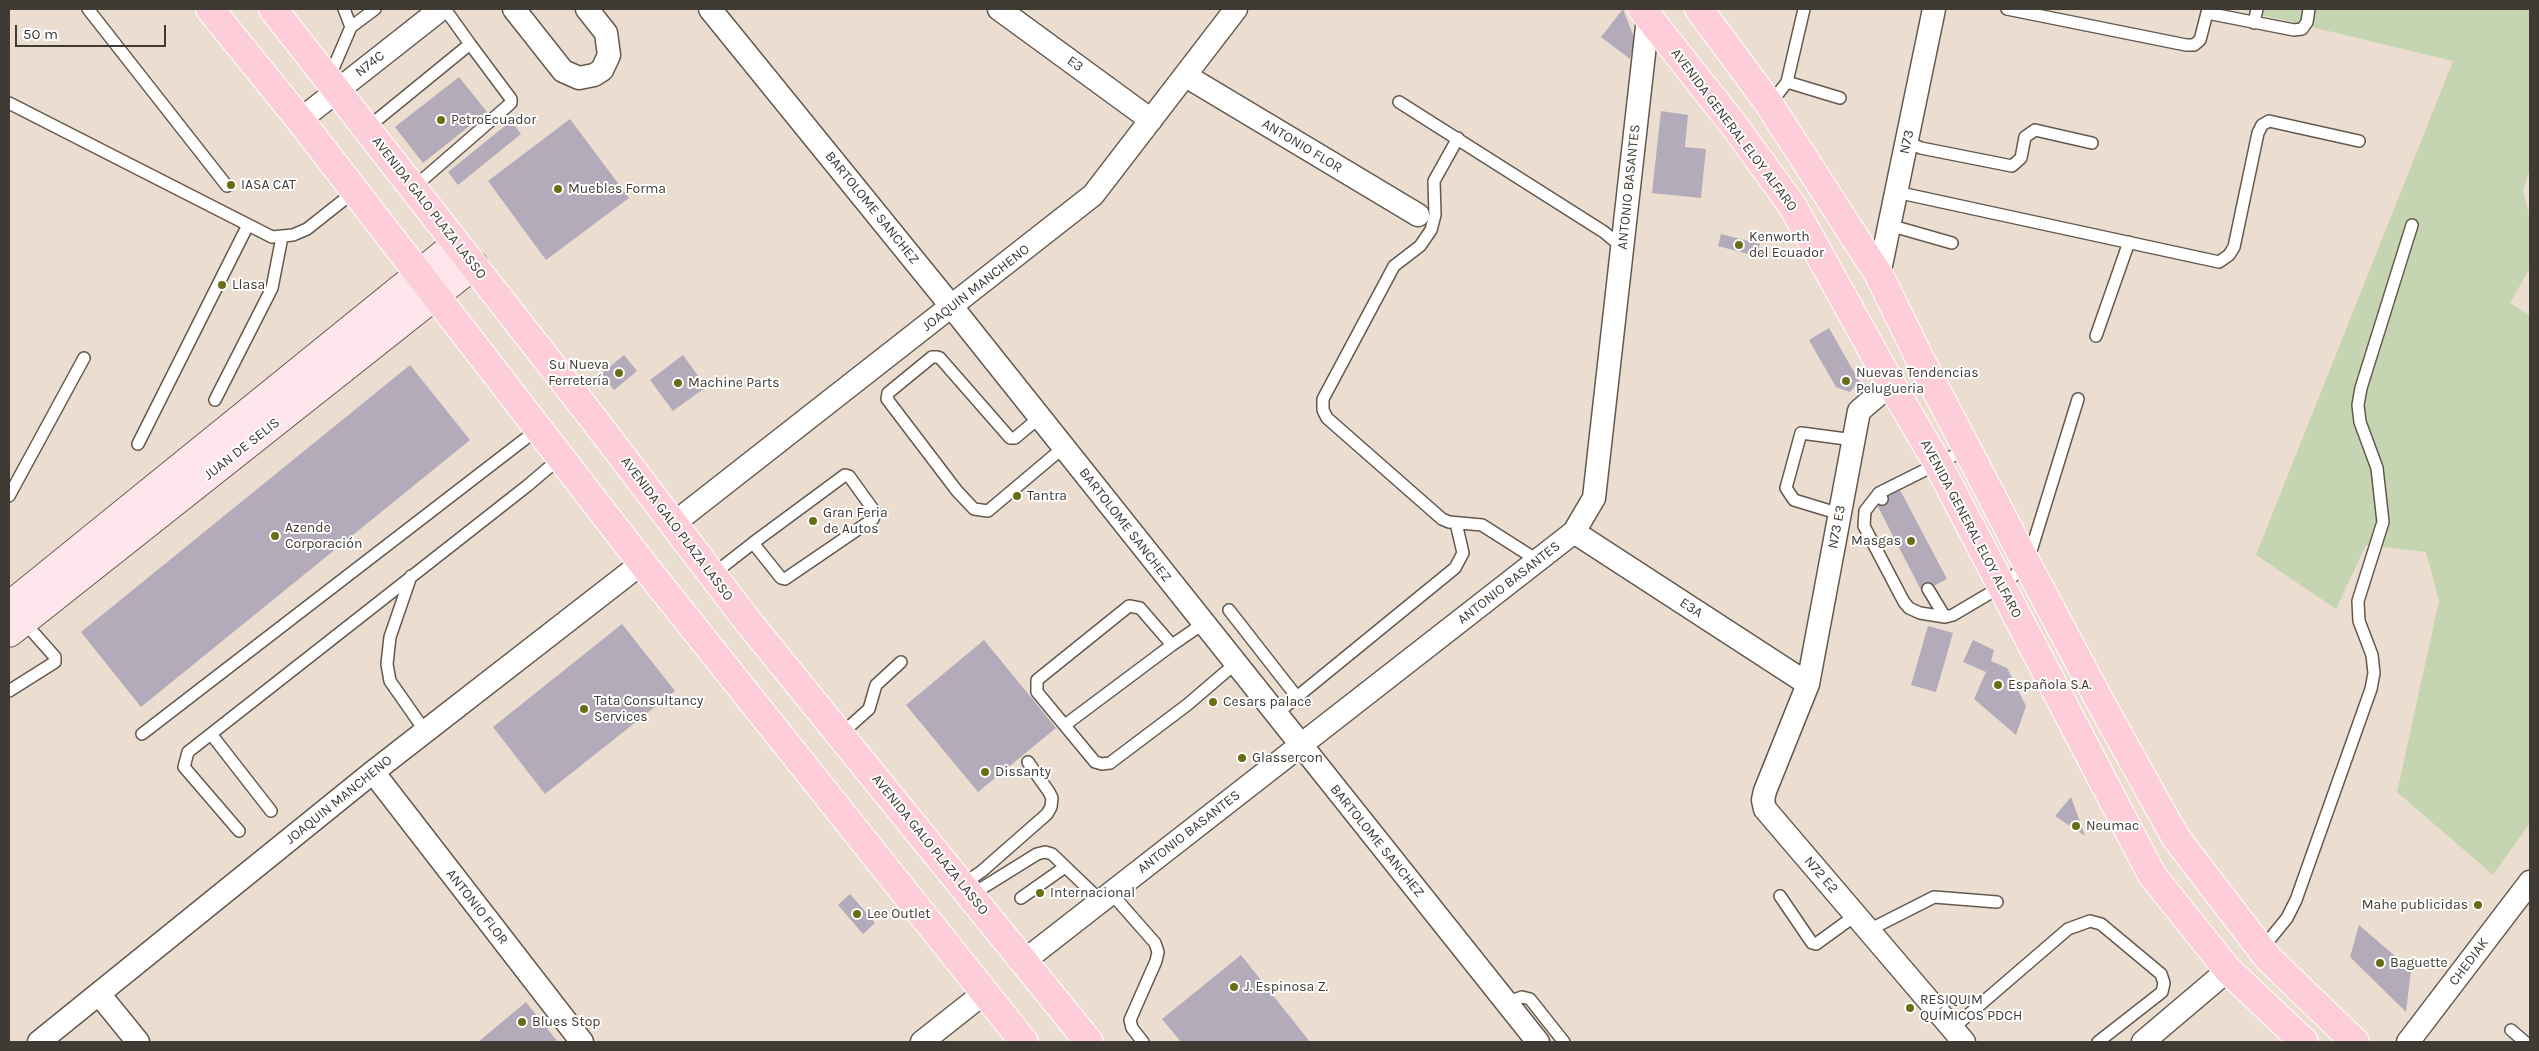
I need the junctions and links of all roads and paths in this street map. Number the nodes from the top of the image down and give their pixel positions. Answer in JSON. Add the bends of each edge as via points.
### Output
{"nodes":[{"id":1,"x":88,"y":9,"type":"edge"},
{"id":2,"x":210,"y":9,"type":"edge"},
{"id":3,"x":273,"y":9,"type":"edge"},
{"id":4,"x":344,"y":9,"type":"edge"},
{"id":5,"x":375,"y":9,"type":"edge"},
{"id":6,"x":441,"y":9,"type":"edge"},
{"id":7,"x":445,"y":9,"type":"edge"},
{"id":8,"x":514,"y":9,"type":"edge"},
{"id":9,"x":587,"y":9,"type":"edge"},
{"id":10,"x":710,"y":9,"type":"edge"},
{"id":11,"x":999,"y":9,"type":"edge"},
{"id":12,"x":1236,"y":9,"type":"edge"},
{"id":13,"x":1700,"y":9,"type":"edge"},
{"id":14,"x":1804,"y":9,"type":"edge"},
{"id":15,"x":1934,"y":9,"type":"edge"},
{"id":16,"x":2007,"y":9,"type":"edge"},
{"id":17,"x":2257,"y":9,"type":"edge"},
{"id":18,"x":2309,"y":9,"type":"edge"},
{"id":19,"x":1646,"y":11,"type":"edge"},
{"id":20,"x":2207,"y":11,"type":"edge"},
{"id":21,"x":2254,"y":23,"type":"junction"},
{"id":22,"x":351,"y":27,"type":"junction"},
{"id":23,"x":470,"y":44,"type":"junction"},
{"id":24,"x":1186,"y":76,"type":"junction"},
{"id":25,"x":1787,"y":82,"type":"junction"},
{"id":26,"x":333,"y":84,"type":"junction"},
{"id":27,"x":1840,"y":98,"type":"dead end"},
{"id":28,"x":1767,"y":101,"type":"junction"},
{"id":29,"x":1399,"y":102,"type":"dead end"},
{"id":30,"x":9,"y":103,"type":"edge"},
{"id":31,"x":300,"y":120,"type":"junction"},
{"id":32,"x":1151,"y":120,"type":"junction"},
{"id":33,"x":367,"y":128,"type":"junction"},
{"id":34,"x":1458,"y":138,"type":"junction"},
{"id":35,"x":1907,"y":142,"type":"junction"},
{"id":36,"x":2359,"y":142,"type":"dead end"},
{"id":37,"x":2092,"y":143,"type":"dead end"},
{"id":38,"x":227,"y":186,"type":"dead end"},
{"id":39,"x":413,"y":188,"type":"junction"},
{"id":40,"x":355,"y":191,"type":"junction"},
{"id":41,"x":1896,"y":192,"type":"junction"},
{"id":42,"x":1418,"y":215,"type":"dead end"},
{"id":43,"x":248,"y":225,"type":"junction"},
{"id":44,"x":2412,"y":225,"type":"dead end"},
{"id":45,"x":1889,"y":226,"type":"junction"},
{"id":46,"x":282,"y":237,"type":"junction"},
{"id":47,"x":2129,"y":242,"type":"junction"},
{"id":48,"x":1952,"y":243,"type":"dead end"},
{"id":49,"x":456,"y":244,"type":"junction"},
{"id":50,"x":1622,"y":247,"type":"junction"},
{"id":51,"x":474,"y":264,"type":"junction"},
{"id":52,"x":1879,"y":275,"type":"junction"},
{"id":53,"x":428,"y":285,"type":"junction"},
{"id":54,"x":952,"y":307,"type":"junction"},
{"id":55,"x":2096,"y":336,"type":"dead end"},
{"id":56,"x":84,"y":358,"type":"dead end"},
{"id":57,"x":1891,"y":384,"type":"junction"},
{"id":58,"x":2078,"y":399,"type":"dead end"},
{"id":59,"x":215,"y":400,"type":"dead end"},
{"id":60,"x":1040,"y":417,"type":"junction"},
{"id":61,"x":538,"y":430,"type":"junction"},
{"id":62,"x":1854,"y":440,"type":"junction"},
{"id":63,"x":138,"y":444,"type":"dead end"},
{"id":64,"x":1064,"y":447,"type":"junction"},
{"id":65,"x":1968,"y":448,"type":"junction"},
{"id":66,"x":560,"y":458,"type":"junction"},
{"id":67,"x":1938,"y":464,"type":"junction"},
{"id":68,"x":9,"y":496,"type":"edge"},
{"id":69,"x":1840,"y":514,"type":"junction"},
{"id":70,"x":1456,"y":523,"type":"junction"},
{"id":71,"x":673,"y":524,"type":"junction"},
{"id":72,"x":1574,"y":532,"type":"junction"},
{"id":73,"x":753,"y":543,"type":"junction"},
{"id":74,"x":1537,"y":560,"type":"junction"},
{"id":75,"x":642,"y":563,"type":"junction"},
{"id":76,"x":2027,"y":564,"type":"junction"},
{"id":77,"x":712,"y":575,"type":"junction"},
{"id":78,"x":411,"y":576,"type":"junction"},
{"id":79,"x":2002,"y":586,"type":"junction"},
{"id":80,"x":1928,"y":589,"type":"dead end"},
{"id":81,"x":1229,"y":610,"type":"dead end"},
{"id":82,"x":1944,"y":617,"type":"junction"},
{"id":83,"x":14,"y":620,"type":"edge"},
{"id":84,"x":1204,"y":624,"type":"junction"},
{"id":85,"x":1172,"y":645,"type":"junction"},
{"id":86,"x":901,"y":662,"type":"dead end"},
{"id":87,"x":1236,"y":663,"type":"junction"},
{"id":88,"x":1808,"y":684,"type":"junction"},
{"id":89,"x":9,"y":691,"type":"edge"},
{"id":90,"x":1297,"y":696,"type":"junction"},
{"id":91,"x":1276,"y":714,"type":"junction"},
{"id":92,"x":1065,"y":725,"type":"junction"},
{"id":93,"x":425,"y":731,"type":"junction"},
{"id":94,"x":142,"y":734,"type":"dead end"},
{"id":95,"x":211,"y":734,"type":"junction"},
{"id":96,"x":840,"y":735,"type":"junction"},
{"id":97,"x":1300,"y":745,"type":"junction"},
{"id":98,"x":1028,"y":762,"type":"dead end"},
{"id":99,"x":373,"y":772,"type":"junction"},
{"id":100,"x":271,"y":811,"type":"dead end"},
{"id":101,"x":239,"y":832,"type":"dead end"},
{"id":102,"x":1065,"y":867,"type":"junction"},
{"id":103,"x":2530,"y":882,"type":"edge"},
{"id":104,"x":967,"y":890,"type":"junction"},
{"id":105,"x":1780,"y":896,"type":"dead end"},
{"id":106,"x":1106,"y":897,"type":"junction"},
{"id":107,"x":1021,"y":898,"type":"dead end"},
{"id":108,"x":1997,"y":902,"type":"dead end"},
{"id":109,"x":1862,"y":923,"type":"junction"},
{"id":110,"x":2261,"y":950,"type":"junction"},
{"id":111,"x":1024,"y":961,"type":"junction"},
{"id":112,"x":2228,"y":970,"type":"junction"},
{"id":113,"x":984,"y":992,"type":"junction"},
{"id":114,"x":99,"y":994,"type":"junction"},
{"id":115,"x":1506,"y":1003,"type":"junction"},
{"id":116,"x":2512,"y":1030,"type":"dead end"},
{"id":117,"x":1958,"y":1035,"type":"edge"},
{"id":118,"x":39,"y":1042,"type":"edge"},
{"id":119,"x":138,"y":1042,"type":"edge"},
{"id":120,"x":582,"y":1042,"type":"edge"},
{"id":121,"x":922,"y":1042,"type":"edge"},
{"id":122,"x":1024,"y":1042,"type":"edge"},
{"id":123,"x":1089,"y":1042,"type":"edge"},
{"id":124,"x":1143,"y":1042,"type":"edge"},
{"id":125,"x":1538,"y":1042,"type":"edge"},
{"id":126,"x":1564,"y":1042,"type":"edge"},
{"id":127,"x":2098,"y":1042,"type":"edge"},
{"id":128,"x":2143,"y":1042,"type":"edge"},
{"id":129,"x":2304,"y":1042,"type":"edge"},
{"id":130,"x":2355,"y":1042,"type":"edge"},
{"id":131,"x":2408,"y":1042,"type":"edge"},
{"id":132,"x":2525,"y":1042,"type":"edge"}],
"edges":[{"from":1,"to":38,"type":"lane"},
{"from":2,"to":31,"type":"main road"},
{"from":3,"to":26,"type":"main road","name":"AVENIDA GALO PLAZA LASSO"},
{"from":4,"to":22,"type":"lane"},
{"from":5,"to":22,"type":"lane"},
{"from":6,"to":26,"type":"street","name":"N74C"},
{"from":7,"to":23,"type":"lane"},
{"from":8,"to":9,"type":"street","via":[[563,71],[579,78],[602,70],[610,55],[606,33]]},
{"from":10,"to":54,"type":"street","name":"BARTOLOME SANCHEZ"},
{"from":11,"to":32,"type":"street","name":"E3"},
{"from":12,"to":24,"type":"street","name":"JOAQUIN MANCHENO"},
{"from":13,"to":28,"type":"main road"},
{"from":14,"to":25,"type":"lane"},
{"from":15,"to":35,"type":"street","name":"N73"},
{"from":16,"to":20,"type":"lane","via":[[2186,44],[2200,40]]},
{"from":17,"to":21,"type":"lane"},
{"from":18,"to":21,"type":"lane","via":[[2302,29]]},
{"from":19,"to":50,"type":"street","name":"ANTONIO BASANTES"},
{"from":19,"to":57,"type":"main road","name":"AVENIDA GENERAL ELOY ALFARO","via":[[1792,205]]},
{"from":20,"to":21,"type":"lane"},
{"from":22,"to":26,"type":"lane"},
{"from":23,"to":33,"type":"lane"},
{"from":23,"to":39,"type":"lane","via":[[511,103]]},
{"from":24,"to":32,"type":"street","name":"JOAQUIN MANCHENO"},
{"from":24,"to":42,"type":"street","name":"ANTONIO FLOR"},
{"from":25,"to":27,"type":"lane"},
{"from":25,"to":28,"type":"lane"},
{"from":26,"to":31,"type":"street","name":"N74C"},
{"from":26,"to":33,"type":"main road","name":"AVENIDA GALO PLAZA LASSO"},
{"from":28,"to":52,"type":"main road"},
{"from":29,"to":34,"type":"lane"},
{"from":30,"to":43,"type":"lane"},
{"from":31,"to":40,"type":"main road"},
{"from":32,"to":54,"type":"street","name":"JOAQUIN MANCHENO","via":[[1093,195]]},
{"from":33,"to":39,"type":"main road","name":"AVENIDA GALO PLAZA LASSO"},
{"from":34,"to":50,"type":"lane","via":[[1604,232]]},
{"from":34,"to":70,"type":"lane","via":[[1434,181],[1435,215],[1431,230],[1420,246],[1394,266],[1323,399],[1327,418],[1442,519]]},
{"from":35,"to":37,"type":"lane","via":[[1921,148],[2012,166],[2021,158],[2025,137],[2035,130]]},
{"from":35,"to":41,"type":"street","name":"N73"},
{"from":36,"to":47,"type":"lane","via":[[2269,121],[2258,133],[2234,247],[2228,256],[2219,262]]},
{"from":39,"to":49,"type":"main road","name":"AVENIDA GALO PLAZA LASSO"},
{"from":40,"to":46,"type":"lane","via":[[307,229]]},
{"from":40,"to":53,"type":"main road"},
{"from":41,"to":45,"type":"street","name":"N73"},
{"from":41,"to":47,"type":"lane"},
{"from":43,"to":46,"type":"lane","via":[[272,237]]},
{"from":43,"to":63,"type":"lane"},
{"from":44,"to":110,"type":"lane","via":[[2358,405],[2360,422],[2377,468],[2383,522],[2358,601],[2359,621],[2372,655],[2374,673],[2371,689],[2296,900],[2287,918]]},
{"from":45,"to":48,"type":"lane"},
{"from":45,"to":52,"type":"street","name":"N73"},
{"from":46,"to":59,"type":"lane","via":[[272,288]]},
{"from":47,"to":55,"type":"lane"},
{"from":49,"to":51,"type":"main road","name":"AVENIDA GALO PLAZA LASSO"},
{"from":49,"to":53,"type":"main road","name":"JUAN DE SELIS"},
{"from":50,"to":72,"type":"street","name":"ANTONIO BASANTES","via":[[1594,498]]},
{"from":51,"to":53,"type":"main road","name":"JUAN DE SELIS"},
{"from":51,"to":71,"type":"main road","name":"AVENIDA GALO PLAZA LASSO"},
{"from":52,"to":65,"type":"main road","via":[[1920,361]]},
{"from":53,"to":61,"type":"main road"},
{"from":53,"to":83,"type":"main road","name":"JUAN DE SELIS"},
{"from":54,"to":60,"type":"street","name":"BARTOLOME SANCHEZ"},
{"from":54,"to":71,"type":"street","name":"JOAQUIN MANCHENO"},
{"from":56,"to":68,"type":"lane"},
{"from":57,"to":62,"type":"street","name":"N73 E3","via":[[1859,411]]},
{"from":57,"to":67,"type":"main road","name":"AVENIDA GENERAL ELOY ALFARO"},
{"from":58,"to":76,"type":"lane"},
{"from":60,"to":64,"type":"street","name":"BARTOLOME SANCHEZ"},
{"from":60,"to":64,"type":"lane","via":[[1010,438],[936,356],[890,389],[887,398],[974,509],[988,510]]},
{"from":61,"to":66,"type":"main road"},
{"from":61,"to":94,"type":"lane"},
{"from":62,"to":69,"type":"street","name":"N73 E3"},
{"from":62,"to":69,"type":"lane","via":[[1801,433],[1786,488],[1794,500]]},
{"from":64,"to":84,"type":"street","name":"BARTOLOME SANCHEZ"},
{"from":65,"to":67,"type":"lane"},
{"from":65,"to":76,"type":"main road"},
{"from":66,"to":75,"type":"main road"},
{"from":66,"to":78,"type":"lane"},
{"from":67,"to":79,"type":"main road","name":"AVENIDA GENERAL ELOY ALFARO"},
{"from":67,"to":82,"type":"lane","via":[[1880,496],[1865,511],[1864,526],[1909,608]]},
{"from":69,"to":88,"type":"street","name":"N73 E3"},
{"from":70,"to":74,"type":"lane","via":[[1482,524]]},
{"from":70,"to":90,"type":"lane","via":[[1463,554],[1455,568]]},
{"from":71,"to":77,"type":"main road","name":"AVENIDA GALO PLAZA LASSO"},
{"from":72,"to":74,"type":"street","name":"ANTONIO BASANTES"},
{"from":72,"to":88,"type":"street","name":"E3A"},
{"from":73,"to":73,"type":"lane","via":[[785,579],[872,519],[875,512],[845,475]]},
{"from":73,"to":77,"type":"lane"},
{"from":74,"to":97,"type":"street","name":"ANTONIO BASANTES"},
{"from":75,"to":93,"type":"street","name":"JOAQUIN MANCHENO"},
{"from":75,"to":113,"type":"main road"},
{"from":76,"to":79,"type":"lane"},
{"from":76,"to":110,"type":"main road","via":[[2176,838]]},
{"from":77,"to":96,"type":"main road","name":"AVENIDA GALO PLAZA LASSO"},
{"from":78,"to":93,"type":"lane","via":[[390,637],[387,664],[390,681]]},
{"from":78,"to":95,"type":"lane"},
{"from":79,"to":82,"type":"lane"},
{"from":79,"to":112,"type":"main road","name":"AVENIDA GENERAL ELOY ALFARO","via":[[2152,874]]},
{"from":80,"to":82,"type":"lane"},
{"from":81,"to":90,"type":"lane"},
{"from":83,"to":89,"type":"lane","via":[[55,657],[55,662]]},
{"from":84,"to":85,"type":"lane"},
{"from":84,"to":87,"type":"street","name":"BARTOLOME SANCHEZ"},
{"from":85,"to":92,"type":"lane"},
{"from":85,"to":92,"type":"lane","via":[[1140,608],[1129,606],[1037,680],[1037,692]]},
{"from":86,"to":96,"type":"lane","via":[[876,685],[870,709]]},
{"from":87,"to":91,"type":"street","name":"BARTOLOME SANCHEZ"},
{"from":87,"to":92,"type":"lane","via":[[1110,763],[1095,762]]},
{"from":88,"to":109,"type":"street","name":"N72 E2","via":[[1765,791],[1765,809]]},
{"from":90,"to":91,"type":"lane"},
{"from":91,"to":97,"type":"street","name":"BARTOLOME SANCHEZ"},
{"from":93,"to":99,"type":"street","name":"JOAQUIN MANCHENO"},
{"from":95,"to":100,"type":"lane"},
{"from":95,"to":101,"type":"lane","via":[[188,752],[184,767]]},
{"from":96,"to":104,"type":"main road","name":"AVENIDA GALO PLAZA LASSO"},
{"from":97,"to":106,"type":"street","name":"ANTONIO BASANTES"},
{"from":97,"to":115,"type":"street","name":"BARTOLOME SANCHEZ"},
{"from":98,"to":104,"type":"lane","via":[[1049,792],[1051,806],[1040,820],[982,871]]},
{"from":99,"to":114,"type":"street","name":"JOAQUIN MANCHENO"},
{"from":99,"to":120,"type":"street","name":"ANTONIO FLOR"},
{"from":102,"to":104,"type":"lane","via":[[1052,854],[1045,852]]},
{"from":102,"to":106,"type":"lane"},
{"from":102,"to":107,"type":"lane"},
{"from":103,"to":131,"type":"street","name":"CHEDIAK"},
{"from":104,"to":111,"type":"main road","name":"AVENIDA GALO PLAZA LASSO"},
{"from":105,"to":109,"type":"lane","via":[[1812,943]]},
{"from":106,"to":111,"type":"street","name":"ANTONIO BASANTES"},
{"from":106,"to":124,"type":"lane","via":[[1155,943],[1158,952],[1130,1020]]},
{"from":108,"to":109,"type":"lane","via":[[1934,897]]},
{"from":109,"to":117,"type":"street","name":"N72 E2"},
{"from":110,"to":130,"type":"main road"},
{"from":111,"to":123,"type":"main road","name":"AVENIDA GALO PLAZA LASSO"},
{"from":112,"to":128,"type":"street"},
{"from":112,"to":129,"type":"main road","name":"AVENIDA GENERAL ELOY ALFARO"},
{"from":113,"to":121,"type":"street"},
{"from":113,"to":122,"type":"main road"},
{"from":114,"to":118,"type":"street","name":"JOAQUIN MANCHENO"},
{"from":114,"to":119,"type":"street"},
{"from":115,"to":125,"type":"street","name":"BARTOLOME SANCHEZ"},
{"from":115,"to":126,"type":"lane","via":[[1522,997],[1530,999]]},
{"from":116,"to":132,"type":"lane"},
{"from":117,"to":127,"type":"lane","via":[[2068,930],[2090,921],[2101,924],[2161,974],[2164,983],[2162,992]]}]}
